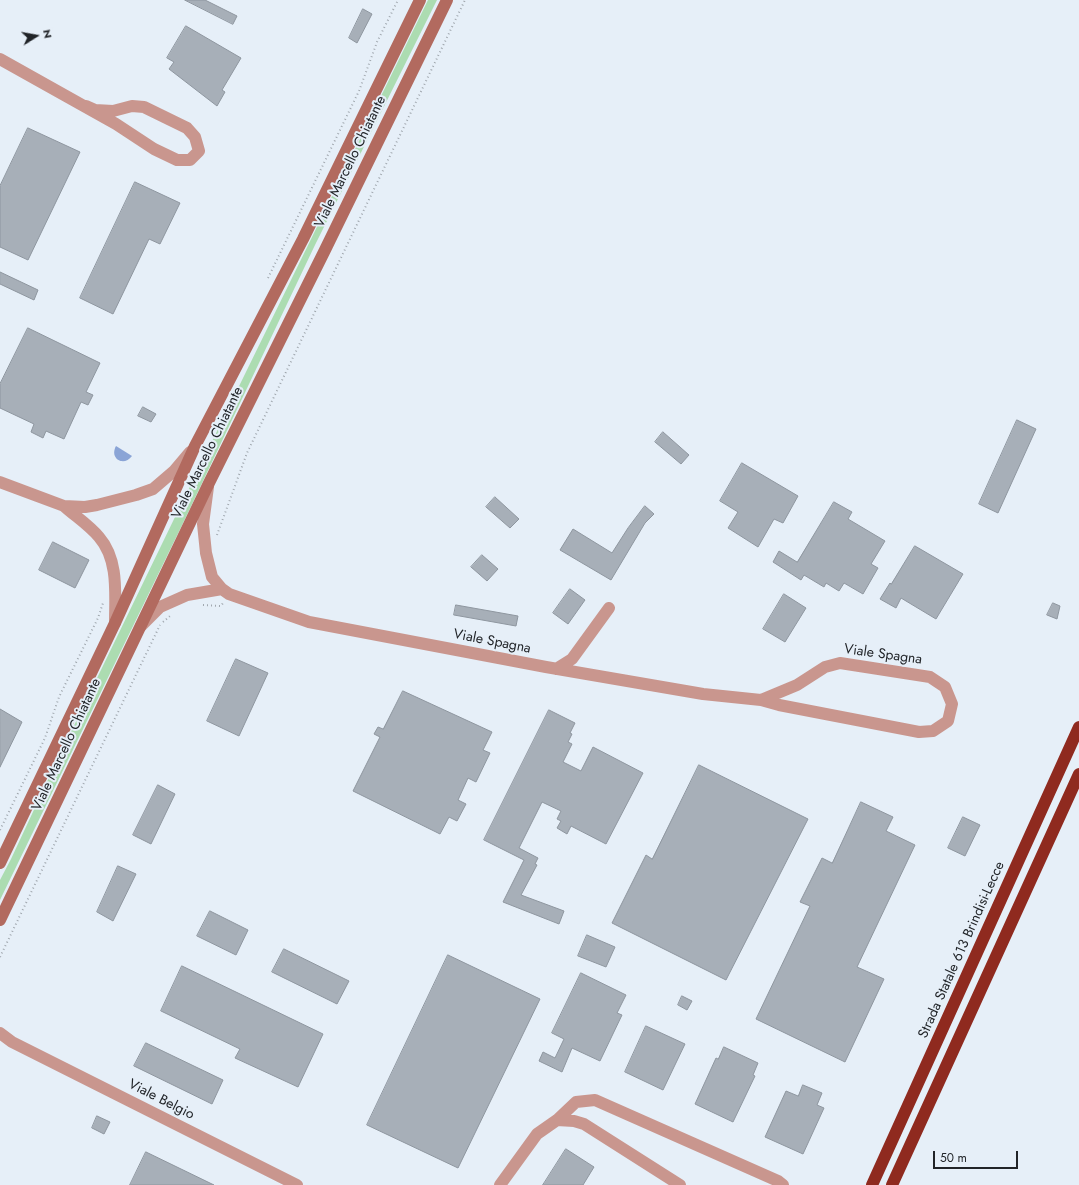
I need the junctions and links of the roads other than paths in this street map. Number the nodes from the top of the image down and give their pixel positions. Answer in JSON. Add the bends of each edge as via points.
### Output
{"nodes":[{"id":1,"x":420,"y":0,"type":"edge"},
{"id":2,"x":447,"y":0,"type":"edge"},
{"id":3,"x":0,"y":59,"type":"edge"},
{"id":4,"x":86,"y":106,"type":"junction"},
{"id":5,"x":195,"y":446,"type":"junction"},
{"id":6,"x":0,"y":482,"type":"edge"},
{"id":7,"x":209,"y":483,"type":"junction"},
{"id":8,"x":64,"y":506,"type":"junction"},
{"id":9,"x":226,"y":591,"type":"junction"},
{"id":10,"x":609,"y":608,"type":"dead end"},
{"id":11,"x":115,"y":623,"type":"junction"},
{"id":12,"x":140,"y":626,"type":"junction"},
{"id":13,"x":556,"y":669,"type":"junction"},
{"id":14,"x":761,"y":700,"type":"junction"},
{"id":15,"x":1079,"y":727,"type":"edge"},
{"id":16,"x":1079,"y":774,"type":"edge"},
{"id":17,"x":0,"y":863,"type":"edge"},
{"id":18,"x":0,"y":920,"type":"edge"},
{"id":19,"x":0,"y":1033,"type":"edge"},
{"id":20,"x":6,"y":1041,"type":"edge"},
{"id":21,"x":557,"y":1120,"type":"junction"},
{"id":22,"x":297,"y":1185,"type":"edge"},
{"id":23,"x":500,"y":1185,"type":"edge"},
{"id":24,"x":680,"y":1185,"type":"edge"},
{"id":25,"x":783,"y":1185,"type":"edge"},
{"id":26,"x":872,"y":1185,"type":"edge"},
{"id":27,"x":892,"y":1185,"type":"edge"}],
"edges":[{"from":1,"to":5,"type":"street","name":"Viale Marcello Chiatante","via":[[303,239]]},
{"from":2,"to":7,"type":"street","name":"Viale Marcello Chiatante"},
{"from":3,"to":4,"type":"street"},
{"from":4,"to":4,"type":"street","via":[[154,149],[177,160],[190,160],[199,151],[195,137],[187,128],[144,106],[113,111],[95,110]]},
{"from":5,"to":8,"type":"street","via":[[174,471],[153,489],[97,505]]},
{"from":5,"to":11,"type":"street","name":"Viale Marcello Chiatante"},
{"from":6,"to":8,"type":"street"},
{"from":7,"to":9,"type":"street","via":[[203,524],[206,553],[212,577]]},
{"from":7,"to":12,"type":"street","name":"Viale Marcello Chiatante"},
{"from":8,"to":11,"type":"street","via":[[99,537],[109,554],[114,572]]},
{"from":9,"to":12,"type":"street","via":[[187,596],[160,607]]},
{"from":9,"to":13,"type":"street","name":"Viale Spagna","via":[[309,622]]},
{"from":10,"to":13,"type":"street","via":[[572,659]]},
{"from":11,"to":17,"type":"street","name":"Viale Marcello Chiatante"},
{"from":12,"to":18,"type":"street","name":"Viale Marcello Chiatante"},
{"from":13,"to":14,"type":"street","name":"Viale Spagna","via":[[703,694]]},
{"from":14,"to":14,"type":"street","name":"Viale Spagna","via":[[919,732],[933,731],[948,721],[952,704],[946,687],[930,677],[840,662],[825,667],[797,685]]},
{"from":15,"to":26,"type":"highway","name":"Strada Statale 613 Brindisi-Lecce"},
{"from":16,"to":27,"type":"highway"},
{"from":19,"to":20,"type":"street","name":"Viale Belgio"},
{"from":20,"to":22,"type":"street","name":"Viale Belgio"},
{"from":21,"to":23,"type":"street","via":[[537,1134]]},
{"from":21,"to":24,"type":"street","via":[[584,1124]]},
{"from":21,"to":25,"type":"street","via":[[576,1102],[595,1100]]}]}
